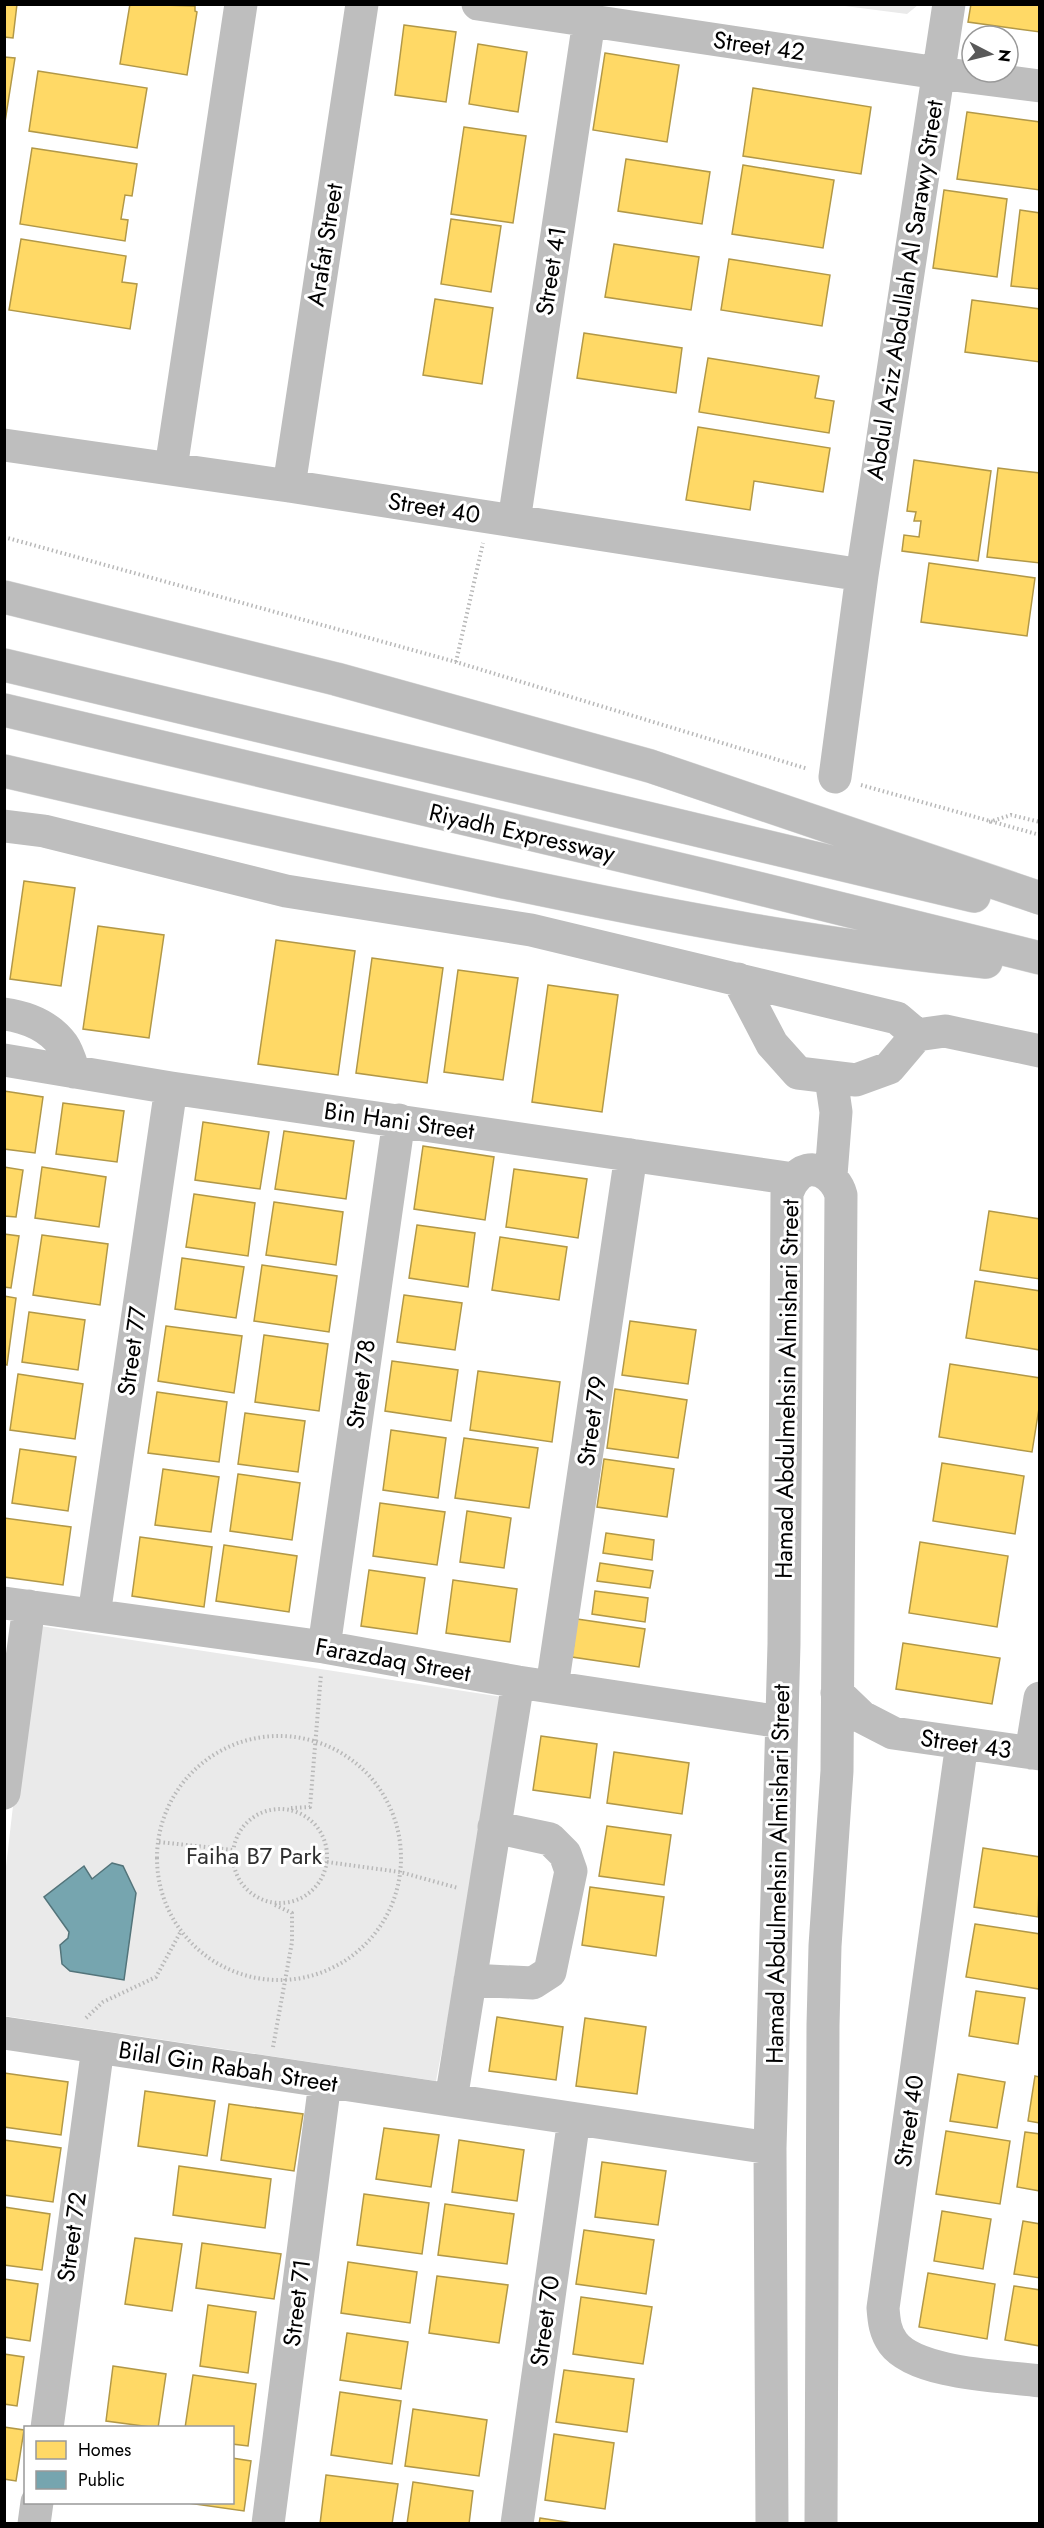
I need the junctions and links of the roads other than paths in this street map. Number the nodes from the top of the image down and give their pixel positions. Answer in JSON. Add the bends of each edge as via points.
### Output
{"nodes":[{"id":1,"x":241,"y":4,"type":"edge"},
{"id":2,"x":362,"y":4,"type":"edge"},
{"id":3,"x":478,"y":4,"type":"edge"},
{"id":4,"x":949,"y":4,"type":"edge"},
{"id":5,"x":589,"y":21,"type":"junction"},
{"id":6,"x":938,"y":73,"type":"junction"},
{"id":7,"x":1040,"y":86,"type":"edge"},
{"id":8,"x":4,"y":445,"type":"edge"},
{"id":9,"x":171,"y":468,"type":"junction"},
{"id":10,"x":289,"y":486,"type":"junction"},
{"id":11,"x":501,"y":519,"type":"junction"},
{"id":12,"x":862,"y":575,"type":"junction"},
{"id":13,"x":4,"y":597,"type":"edge"},
{"id":14,"x":4,"y":606,"type":"edge"},
{"id":15,"x":56,"y":612,"type":"junction"},
{"id":16,"x":4,"y":665,"type":"edge"},
{"id":17,"x":4,"y":710,"type":"edge"},
{"id":18,"x":4,"y":771,"type":"edge"},
{"id":19,"x":835,"y":777,"type":"road end"},
{"id":20,"x":4,"y":826,"type":"edge"},
{"id":21,"x":1040,"y":898,"type":"edge"},
{"id":22,"x":1040,"y":911,"type":"edge"},
{"id":23,"x":1040,"y":958,"type":"edge"},
{"id":24,"x":1040,"y":967,"type":"edge"},
{"id":25,"x":738,"y":979,"type":"junction"},
{"id":26,"x":4,"y":1014,"type":"edge"},
{"id":27,"x":917,"y":1035,"type":"junction"},
{"id":28,"x":1040,"y":1051,"type":"edge"},
{"id":29,"x":4,"y":1060,"type":"edge"},
{"id":30,"x":74,"y":1072,"type":"junction"},
{"id":31,"x":831,"y":1078,"type":"junction"},
{"id":32,"x":171,"y":1088,"type":"junction"},
{"id":33,"x":399,"y":1120,"type":"junction"},
{"id":34,"x":631,"y":1155,"type":"junction"},
{"id":35,"x":813,"y":1175,"type":"junction"},
{"id":36,"x":17,"y":1605,"type":"edge"},
{"id":37,"x":94,"y":1615,"type":"junction"},
{"id":38,"x":324,"y":1647,"type":"junction"},
{"id":39,"x":518,"y":1682,"type":"junction"},
{"id":40,"x":552,"y":1688,"type":"junction"},
{"id":41,"x":837,"y":1693,"type":"junction"},
{"id":42,"x":1040,"y":1698,"type":"edge"},
{"id":43,"x":782,"y":1722,"type":"junction"},
{"id":44,"x":893,"y":1733,"type":"junction"},
{"id":45,"x":962,"y":1743,"type":"junction"},
{"id":46,"x":1035,"y":1754,"type":"edge"},
{"id":47,"x":837,"y":1771,"type":"junction"},
{"id":48,"x":4,"y":1793,"type":"edge"},
{"id":49,"x":494,"y":1827,"type":"junction"},
{"id":50,"x":825,"y":1946,"type":"junction"},
{"id":51,"x":777,"y":1949,"type":"junction"},
{"id":52,"x":470,"y":1980,"type":"junction"},
{"id":53,"x":824,"y":2025,"type":"junction"},
{"id":54,"x":774,"y":2026,"type":"junction"},
{"id":55,"x":4,"y":2033,"type":"edge"},
{"id":56,"x":86,"y":2046,"type":"junction"},
{"id":57,"x":326,"y":2082,"type":"junction"},
{"id":58,"x":451,"y":2100,"type":"junction"},
{"id":59,"x":574,"y":2119,"type":"junction"},
{"id":60,"x":771,"y":2148,"type":"junction"},
{"id":61,"x":1040,"y":2381,"type":"edge"},
{"id":62,"x":47,"y":2426,"type":"edge"},
{"id":63,"x":37,"y":2504,"type":"edge"},
{"id":64,"x":34,"y":2523,"type":"edge"},
{"id":65,"x":268,"y":2523,"type":"edge"},
{"id":66,"x":517,"y":2523,"type":"edge"},
{"id":67,"x":772,"y":2523,"type":"edge"},
{"id":68,"x":821,"y":2523,"type":"edge"}],
"edges":[{"from":1,"to":9,"type":"street"},
{"from":2,"to":10,"type":"street","name":"Arafat Street"},
{"from":3,"to":5,"type":"street","name":"Street 42"},
{"from":4,"to":6,"type":"street","name":"Abdul Aziz Abdullah Al Sarawy Street"},
{"from":5,"to":6,"type":"street","name":"Street 42"},
{"from":5,"to":11,"type":"street","name":"Street 41"},
{"from":6,"to":7,"type":"street","name":"Street 42"},
{"from":6,"to":12,"type":"street","name":"Abdul Aziz Abdullah Al Sarawy Street"},
{"from":8,"to":9,"type":"street","name":"Street 40"},
{"from":9,"to":10,"type":"street","name":"Street 40"},
{"from":10,"to":11,"type":"street","name":"Street 40"},
{"from":11,"to":12,"type":"street","name":"Street 40"},
{"from":12,"to":19,"type":"street","name":"Abdul Aziz Abdullah Al Sarawy Street"},
{"from":13,"to":15,"type":"highway"},
{"from":14,"to":15,"type":"highway"},
{"from":15,"to":21,"type":"highway","via":[[336,679],[650,766]]},
{"from":16,"to":22,"type":"highway","name":"Riyadh Expressway"},
{"from":17,"to":23,"type":"highway","name":"Riyadh Expressway"},
{"from":18,"to":24,"type":"highway","via":[[642,911],[922,956]]},
{"from":20,"to":25,"type":"street","via":[[44,831],[286,891],[531,930]]},
{"from":25,"to":27,"type":"street","via":[[897,1018]]},
{"from":25,"to":31,"type":"street","via":[[772,1044],[798,1073]]},
{"from":26,"to":30,"type":"street","via":[[22,1016],[45,1028],[64,1046]]},
{"from":27,"to":28,"type":"street","via":[[945,1031]]},
{"from":27,"to":31,"type":"street","via":[[889,1068],[856,1080]]},
{"from":29,"to":30,"type":"street","name":"Bin Hani Street"},
{"from":30,"to":32,"type":"street","name":"Bin Hani Street"},
{"from":31,"to":35,"type":"street","via":[[836,1112]]},
{"from":32,"to":33,"type":"street","name":"Bin Hani Street"},
{"from":32,"to":37,"type":"street","name":"Street 77"},
{"from":33,"to":34,"type":"street","name":"Bin Hani Street"},
{"from":33,"to":38,"type":"street","name":"Street 78"},
{"from":34,"to":35,"type":"street","name":"Bin Hani Street"},
{"from":34,"to":40,"type":"street","name":"Street 79"},
{"from":35,"to":41,"type":"street","name":"Hamad Abdulmehsin Almishari Street","via":[[839,1185],[842,1195]]},
{"from":35,"to":43,"type":"street","name":"Hamad Abdulmehsin Almishari Street","via":[[787,1193]]},
{"from":36,"to":37,"type":"street","name":"Farazdaq Street"},
{"from":36,"to":48,"type":"street"},
{"from":37,"to":38,"type":"street","name":"Farazdaq Street"},
{"from":38,"to":39,"type":"street","name":"Farazdaq Street"},
{"from":39,"to":40,"type":"street","name":"Farazdaq Street"},
{"from":39,"to":49,"type":"street"},
{"from":40,"to":43,"type":"street","name":"Farazdaq Street"},
{"from":41,"to":44,"type":"street","name":"Street 43","via":[[862,1717]]},
{"from":41,"to":47,"type":"street","name":"Hamad Abdulmehsin Almishari Street"},
{"from":42,"to":46,"type":"street"},
{"from":43,"to":51,"type":"street","name":"Hamad Abdulmehsin Almishari Street"},
{"from":44,"to":45,"type":"street","name":"Street 43"},
{"from":44,"to":47,"type":"street","name":"Street 43","via":[[862,1748]]},
{"from":45,"to":46,"type":"street","name":"Street 43"},
{"from":45,"to":61,"type":"street","name":"Street 40","via":[[883,2308],[885,2329],[909,2357],[930,2366]]},
{"from":47,"to":50,"type":"street","name":"Hamad Abdulmehsin Almishari Street"},
{"from":49,"to":52,"type":"street"},
{"from":49,"to":52,"type":"street","via":[[550,1839],[565,1854],[571,1871],[550,1972],[533,1983]]},
{"from":50,"to":51,"type":"street","via":[[813,1964],[802,1967],[791,1965]]},
{"from":50,"to":53,"type":"street","name":"Hamad Abdulmehsin Almishari Street"},
{"from":51,"to":54,"type":"street","name":"Hamad Abdulmehsin Almishari Street"},
{"from":52,"to":58,"type":"street"},
{"from":53,"to":54,"type":"street","via":[[819,2014],[798,2004],[787,2007]]},
{"from":53,"to":68,"type":"street","name":"Hamad Abdulmehsin Almishari Street"},
{"from":54,"to":60,"type":"street","name":"Hamad Abdulmehsin Almishari Street"},
{"from":55,"to":56,"type":"street","name":"Bilal Gin Rabah Street"},
{"from":56,"to":57,"type":"street","name":"Bilal Gin Rabah Street"},
{"from":56,"to":62,"type":"street","name":"Street 72"},
{"from":57,"to":58,"type":"street","name":"Bilal Gin Rabah Street"},
{"from":57,"to":65,"type":"street","name":"Street 71"},
{"from":58,"to":59,"type":"street","name":"Bilal Gin Rabah Street"},
{"from":59,"to":60,"type":"street","name":"Bilal Gin Rabah Street"},
{"from":59,"to":66,"type":"street","name":"Street 70"},
{"from":60,"to":67,"type":"street","name":"Hamad Abdulmehsin Almishari Street"},
{"from":63,"to":64,"type":"street"}]}
